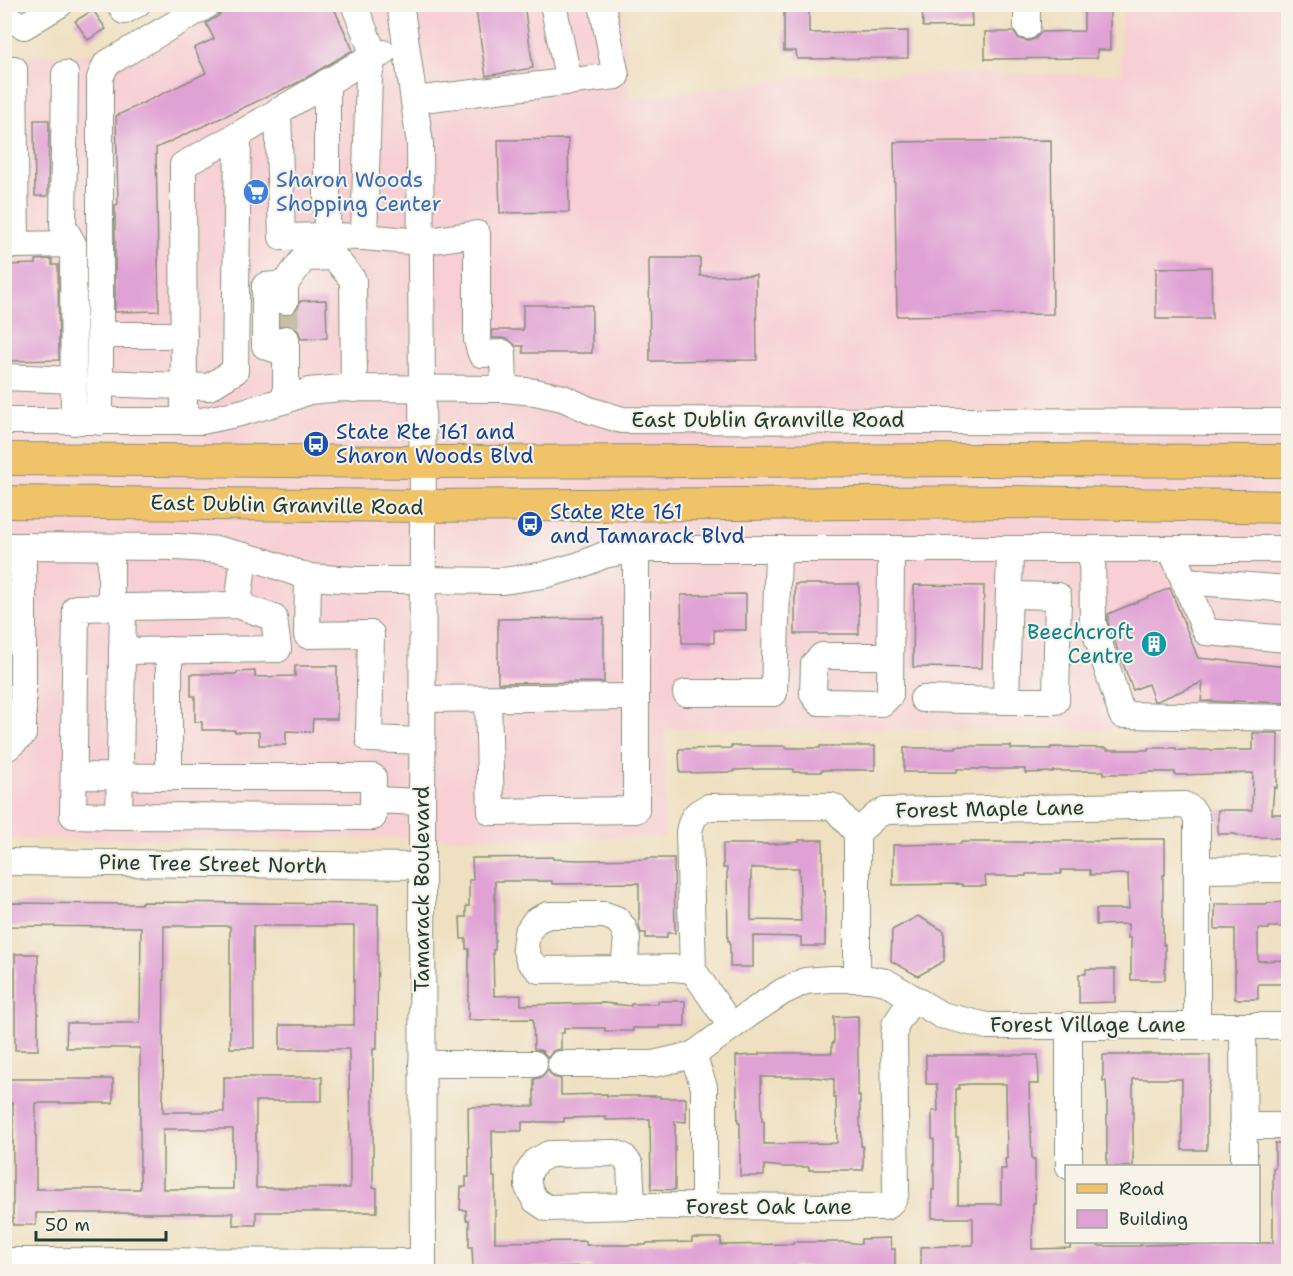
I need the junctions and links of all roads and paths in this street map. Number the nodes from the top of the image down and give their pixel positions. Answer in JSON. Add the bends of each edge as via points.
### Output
{"nodes":[{"id":1,"x":60,"y":4,"type":"edge"},
{"id":2,"x":120,"y":4,"type":"edge"},
{"id":3,"x":136,"y":4,"type":"edge"},
{"id":4,"x":209,"y":4,"type":"edge"},
{"id":5,"x":354,"y":4,"type":"edge"},
{"id":6,"x":399,"y":4,"type":"edge"},
{"id":7,"x":553,"y":4,"type":"edge"},
{"id":8,"x":602,"y":4,"type":"edge"},
{"id":9,"x":4,"y":17,"type":"edge"},
{"id":10,"x":406,"y":49,"type":"junction"},
{"id":11,"x":374,"y":55,"type":"junction"},
{"id":12,"x":4,"y":69,"type":"edge"},
{"id":13,"x":65,"y":74,"type":"dead end"},
{"id":14,"x":327,"y":82,"type":"junction"},
{"id":15,"x":569,"y":82,"type":"junction"},
{"id":16,"x":414,"y":100,"type":"junction"},
{"id":17,"x":278,"y":111,"type":"junction"},
{"id":18,"x":238,"y":135,"type":"junction"},
{"id":19,"x":327,"y":236,"type":"junction"},
{"id":20,"x":364,"y":237,"type":"junction"},
{"id":21,"x":420,"y":242,"type":"junction"},
{"id":22,"x":73,"y":244,"type":"junction"},
{"id":23,"x":10,"y":245,"type":"edge"},
{"id":24,"x":100,"y":335,"type":"junction"},
{"id":25,"x":184,"y":335,"type":"junction"},
{"id":26,"x":4,"y":377,"type":"edge"},
{"id":27,"x":74,"y":380,"type":"junction"},
{"id":28,"x":100,"y":383,"type":"junction"},
{"id":29,"x":184,"y":387,"type":"junction"},
{"id":30,"x":354,"y":389,"type":"junction"},
{"id":31,"x":504,"y":389,"type":"junction"},
{"id":32,"x":421,"y":390,"type":"junction"},
{"id":33,"x":286,"y":400,"type":"junction"},
{"id":34,"x":4,"y":421,"type":"edge"},
{"id":35,"x":184,"y":421,"type":"junction"},
{"id":36,"x":74,"y":422,"type":"junction"},
{"id":37,"x":100,"y":422,"type":"junction"},
{"id":38,"x":1288,"y":422,"type":"edge"},
{"id":39,"x":4,"y":459,"type":"edge"},
{"id":40,"x":870,"y":460,"type":"junction"},
{"id":41,"x":1288,"y":460,"type":"edge"},
{"id":42,"x":422,"y":462,"type":"junction"},
{"id":43,"x":1288,"y":495,"type":"edge"},
{"id":44,"x":4,"y":502,"type":"edge"},
{"id":45,"x":1195,"y":505,"type":"junction"},
{"id":46,"x":423,"y":506,"type":"junction"},
{"id":47,"x":1288,"y":507,"type":"edge"},
{"id":48,"x":14,"y":546,"type":"edge"},
{"id":49,"x":111,"y":547,"type":"junction"},
{"id":50,"x":636,"y":549,"type":"junction"},
{"id":51,"x":1092,"y":549,"type":"junction"},
{"id":52,"x":1171,"y":549,"type":"junction"},
{"id":53,"x":1288,"y":549,"type":"edge"},
{"id":54,"x":778,"y":550,"type":"junction"},
{"id":55,"x":891,"y":550,"type":"junction"},
{"id":56,"x":1010,"y":550,"type":"junction"},
{"id":57,"x":244,"y":556,"type":"junction"},
{"id":58,"x":308,"y":577,"type":"junction"},
{"id":59,"x":422,"y":580,"type":"junction"},
{"id":60,"x":1184,"y":580,"type":"junction"},
{"id":61,"x":1288,"y":590,"type":"edge"},
{"id":62,"x":1009,"y":595,"type":"junction"},
{"id":63,"x":238,"y":606,"type":"junction"},
{"id":64,"x":117,"y":607,"type":"junction"},
{"id":65,"x":1288,"y":639,"type":"edge"},
{"id":66,"x":169,"y":650,"type":"junction"},
{"id":67,"x":122,"y":651,"type":"junction"},
{"id":68,"x":890,"y":656,"type":"dead end"},
{"id":69,"x":686,"y":693,"type":"dead end"},
{"id":70,"x":636,"y":697,"type":"junction"},
{"id":71,"x":422,"y":699,"type":"junction"},
{"id":72,"x":488,"y":699,"type":"junction"},
{"id":73,"x":923,"y":699,"type":"dead end"},
{"id":74,"x":1006,"y":701,"type":"junction"},
{"id":75,"x":1288,"y":718,"type":"edge"},
{"id":76,"x":422,"y":741,"type":"junction"},
{"id":77,"x":4,"y":747,"type":"edge"},
{"id":78,"x":74,"y":776,"type":"junction"},
{"id":79,"x":120,"y":776,"type":"junction"},
{"id":80,"x":169,"y":777,"type":"junction"},
{"id":81,"x":373,"y":800,"type":"junction"},
{"id":82,"x":422,"y":802,"type":"junction"},
{"id":83,"x":119,"y":816,"type":"junction"},
{"id":84,"x":857,"y":833,"type":"junction"},
{"id":85,"x":4,"y":862,"type":"edge"},
{"id":86,"x":423,"y":866,"type":"junction"},
{"id":87,"x":1288,"y":869,"type":"edge"},
{"id":88,"x":1197,"y":870,"type":"junction"},
{"id":89,"x":624,"y":969,"type":"dead end"},
{"id":90,"x":693,"y":970,"type":"junction"},
{"id":91,"x":857,"y":978,"type":"junction"},
{"id":92,"x":913,"y":998,"type":"junction"},
{"id":93,"x":1069,"y":1025,"type":"junction"},
{"id":94,"x":731,"y":1026,"type":"junction"},
{"id":95,"x":1197,"y":1026,"type":"junction"},
{"id":96,"x":1244,"y":1026,"type":"junction"},
{"id":97,"x":1288,"y":1026,"type":"edge"},
{"id":98,"x":693,"y":1055,"type":"junction"},
{"id":99,"x":422,"y":1064,"type":"junction"},
{"id":100,"x":534,"y":1064,"type":"dead end"},
{"id":101,"x":561,"y":1064,"type":"dead end"},
{"id":102,"x":1243,"y":1126,"type":"junction"},
{"id":103,"x":1288,"y":1126,"type":"edge"},
{"id":104,"x":1069,"y":1165,"type":"edge"},
{"id":105,"x":1244,"y":1165,"type":"edge"},
{"id":106,"x":632,"y":1206,"type":"dead end"},
{"id":107,"x":704,"y":1207,"type":"junction"},
{"id":108,"x":4,"y":1261,"type":"edge"},
{"id":109,"x":423,"y":1267,"type":"edge"}],
"edges":[{"from":1,"to":9,"type":"street","via":[[24,27]]},
{"from":2,"to":3,"type":"street","via":[[124,11]]},
{"from":4,"to":24,"type":"street","via":[[106,64],[100,78]]},
{"from":5,"to":11,"type":"street"},
{"from":6,"to":10,"type":"street","name":"Tamarack Boulevard"},
{"from":7,"to":15,"type":"street"},
{"from":8,"to":15,"type":"street","via":[[616,76]]},
{"from":10,"to":11,"type":"street"},
{"from":10,"to":16,"type":"street","name":"Tamarack Boulevard"},
{"from":11,"to":14,"type":"street"},
{"from":11,"to":20,"type":"street","via":[[369,75]]},
{"from":12,"to":23,"type":"street","via":[[14,69]]},
{"from":13,"to":22,"type":"street","via":[[63,226]]},
{"from":14,"to":17,"type":"street"},
{"from":14,"to":19,"type":"street"},
{"from":15,"to":16,"type":"street"},
{"from":16,"to":21,"type":"street","name":"Tamarack Boulevard","via":[[420,144]]},
{"from":17,"to":18,"type":"street"},
{"from":17,"to":19,"type":"street","via":[[282,237]]},
{"from":18,"to":25,"type":"street","via":[[183,165]]},
{"from":18,"to":29,"type":"street","via":[[235,371],[209,387]]},
{"from":19,"to":20,"type":"street"},
{"from":20,"to":21,"type":"street"},
{"from":21,"to":31,"type":"street","via":[[477,234],[477,340],[481,354],[503,353]]},
{"from":21,"to":32,"type":"street","name":"Tamarack Boulevard"},
{"from":22,"to":23,"type":"street"},
{"from":22,"to":27,"type":"street"},
{"from":24,"to":25,"type":"street"},
{"from":24,"to":28,"type":"street"},
{"from":25,"to":29,"type":"street"},
{"from":26,"to":27,"type":"street"},
{"from":27,"to":36,"type":"street"},
{"from":28,"to":29,"type":"street"},
{"from":28,"to":37,"type":"street"},
{"from":29,"to":35,"type":"street"},
{"from":30,"to":32,"type":"street","name":"East Dublin Granville Road"},
{"from":30,"to":33,"type":"street","name":"East Dublin Granville Road","via":[[309,391]]},
{"from":30,"to":33,"type":"street","via":[[354,280],[334,257],[304,258],[285,292],[265,286],[265,346],[286,346]]},
{"from":31,"to":32,"type":"street","name":"East Dublin Granville Road"},
{"from":31,"to":38,"type":"street","name":"East Dublin Granville Road","via":[[563,398],[622,420]]},
{"from":32,"to":42,"type":"street","name":"Tamarack Boulevard"},
{"from":33,"to":35,"type":"street","name":"East Dublin Granville Road","via":[[202,421]]},
{"from":34,"to":36,"type":"street","name":"East Dublin Granville Road"},
{"from":35,"to":37,"type":"street","name":"East Dublin Granville Road"},
{"from":36,"to":37,"type":"street","name":"East Dublin Granville Road"},
{"from":39,"to":42,"type":"main road","name":"East Dublin Granville Road"},
{"from":40,"to":41,"type":"main road","name":"East Dublin Granville Road"},
{"from":40,"to":42,"type":"main road","name":"East Dublin Granville Road"},
{"from":40,"to":46,"type":"main road","via":[[617,491],[473,489]]},
{"from":42,"to":46,"type":"street","name":"Tamarack Boulevard"},
{"from":43,"to":45,"type":"main road"},
{"from":44,"to":46,"type":"main road","name":"East Dublin Granville Road"},
{"from":45,"to":46,"type":"main road","name":"East Dublin Granville Road","via":[[1002,502]]},
{"from":45,"to":47,"type":"main road","name":"East Dublin Granville Road"},
{"from":46,"to":59,"type":"street","name":"Tamarack Boulevard"},
{"from":48,"to":49,"type":"street"},
{"from":48,"to":77,"type":"street","via":[[23,734]]},
{"from":49,"to":57,"type":"street","via":[[177,547]]},
{"from":49,"to":64,"type":"street"},
{"from":50,"to":54,"type":"street"},
{"from":50,"to":59,"type":"street","via":[[544,575],[503,581]]},
{"from":50,"to":70,"type":"street"},
{"from":51,"to":52,"type":"street"},
{"from":51,"to":56,"type":"street"},
{"from":51,"to":75,"type":"street","via":[[1093,624],[1122,715]]},
{"from":52,"to":53,"type":"street"},
{"from":52,"to":60,"type":"street"},
{"from":54,"to":55,"type":"street"},
{"from":54,"to":69,"type":"street","via":[[774,693]]},
{"from":55,"to":56,"type":"street"},
{"from":55,"to":68,"type":"street"},
{"from":56,"to":62,"type":"street"},
{"from":57,"to":58,"type":"street"},
{"from":57,"to":63,"type":"street"},
{"from":58,"to":59,"type":"street"},
{"from":58,"to":76,"type":"street","via":[[307,635],[370,634],[369,739]]},
{"from":59,"to":71,"type":"street","name":"Tamarack Boulevard"},
{"from":60,"to":61,"type":"street"},
{"from":60,"to":65,"type":"street","via":[[1206,632]]},
{"from":62,"to":74,"type":"street"},
{"from":62,"to":74,"type":"street","via":[[1058,596],[1056,701]]},
{"from":63,"to":64,"type":"street"},
{"from":63,"to":66,"type":"street","via":[[274,618],[278,649]]},
{"from":64,"to":67,"type":"street"},
{"from":64,"to":78,"type":"street","via":[[76,608]]},
{"from":66,"to":67,"type":"street"},
{"from":66,"to":80,"type":"street"},
{"from":67,"to":79,"type":"street"},
{"from":70,"to":72,"type":"street"},
{"from":70,"to":72,"type":"street","via":[[636,810],[491,812]]},
{"from":71,"to":72,"type":"street"},
{"from":71,"to":76,"type":"street","name":"Tamarack Boulevard"},
{"from":73,"to":74,"type":"street"},
{"from":76,"to":82,"type":"street","name":"Tamarack Boulevard"},
{"from":78,"to":79,"type":"street"},
{"from":78,"to":83,"type":"street","via":[[73,815]]},
{"from":79,"to":80,"type":"street"},
{"from":79,"to":83,"type":"street"},
{"from":80,"to":81,"type":"street","via":[[373,777]]},
{"from":81,"to":82,"type":"street"},
{"from":81,"to":83,"type":"street","via":[[372,817]]},
{"from":82,"to":86,"type":"street","name":"Tamarack Boulevard"},
{"from":84,"to":88,"type":"street","name":"Forest Maple Lane","via":[[885,811],[1184,805],[1196,814]]},
{"from":84,"to":90,"type":"street","via":[[831,806],[709,807],[698,812],[689,832]]},
{"from":84,"to":91,"type":"street"},
{"from":85,"to":86,"type":"street","name":"Pine Tree Street North"},
{"from":86,"to":99,"type":"street","name":"Tamarack Boulevard"},
{"from":87,"to":88,"type":"street"},
{"from":88,"to":95,"type":"street"},
{"from":89,"to":90,"type":"street"},
{"from":90,"to":94,"type":"street"},
{"from":91,"to":92,"type":"street","name":"Forest Village Lane","via":[[886,982]]},
{"from":91,"to":94,"type":"street","name":"Forest Village Lane","via":[[805,981]]},
{"from":92,"to":93,"type":"street","name":"Forest Village Lane","via":[[941,1015],[987,1026]]},
{"from":92,"to":107,"type":"street","name":"Forest Oak Lane","via":[[896,1025],[894,1038],[896,1190],[891,1203],[885,1207]]},
{"from":93,"to":95,"type":"street","name":"Forest Village Lane"},
{"from":93,"to":104,"type":"street"},
{"from":94,"to":98,"type":"street","name":"Forest Village Lane"},
{"from":95,"to":96,"type":"street","name":"Forest Village Lane"},
{"from":96,"to":97,"type":"street","name":"Forest Village Lane"},
{"from":96,"to":102,"type":"street"},
{"from":98,"to":101,"type":"street","name":"Forest Village Lane","via":[[653,1064]]},
{"from":98,"to":107,"type":"street","via":[[704,1087]]},
{"from":99,"to":100,"type":"street"},
{"from":99,"to":109,"type":"street","name":"Tamarack Boulevard"},
{"from":102,"to":103,"type":"street"},
{"from":102,"to":105,"type":"street"},
{"from":106,"to":107,"type":"street","name":"Forest Oak Lane"},
{"from":108,"to":109,"type":"street"}]}
